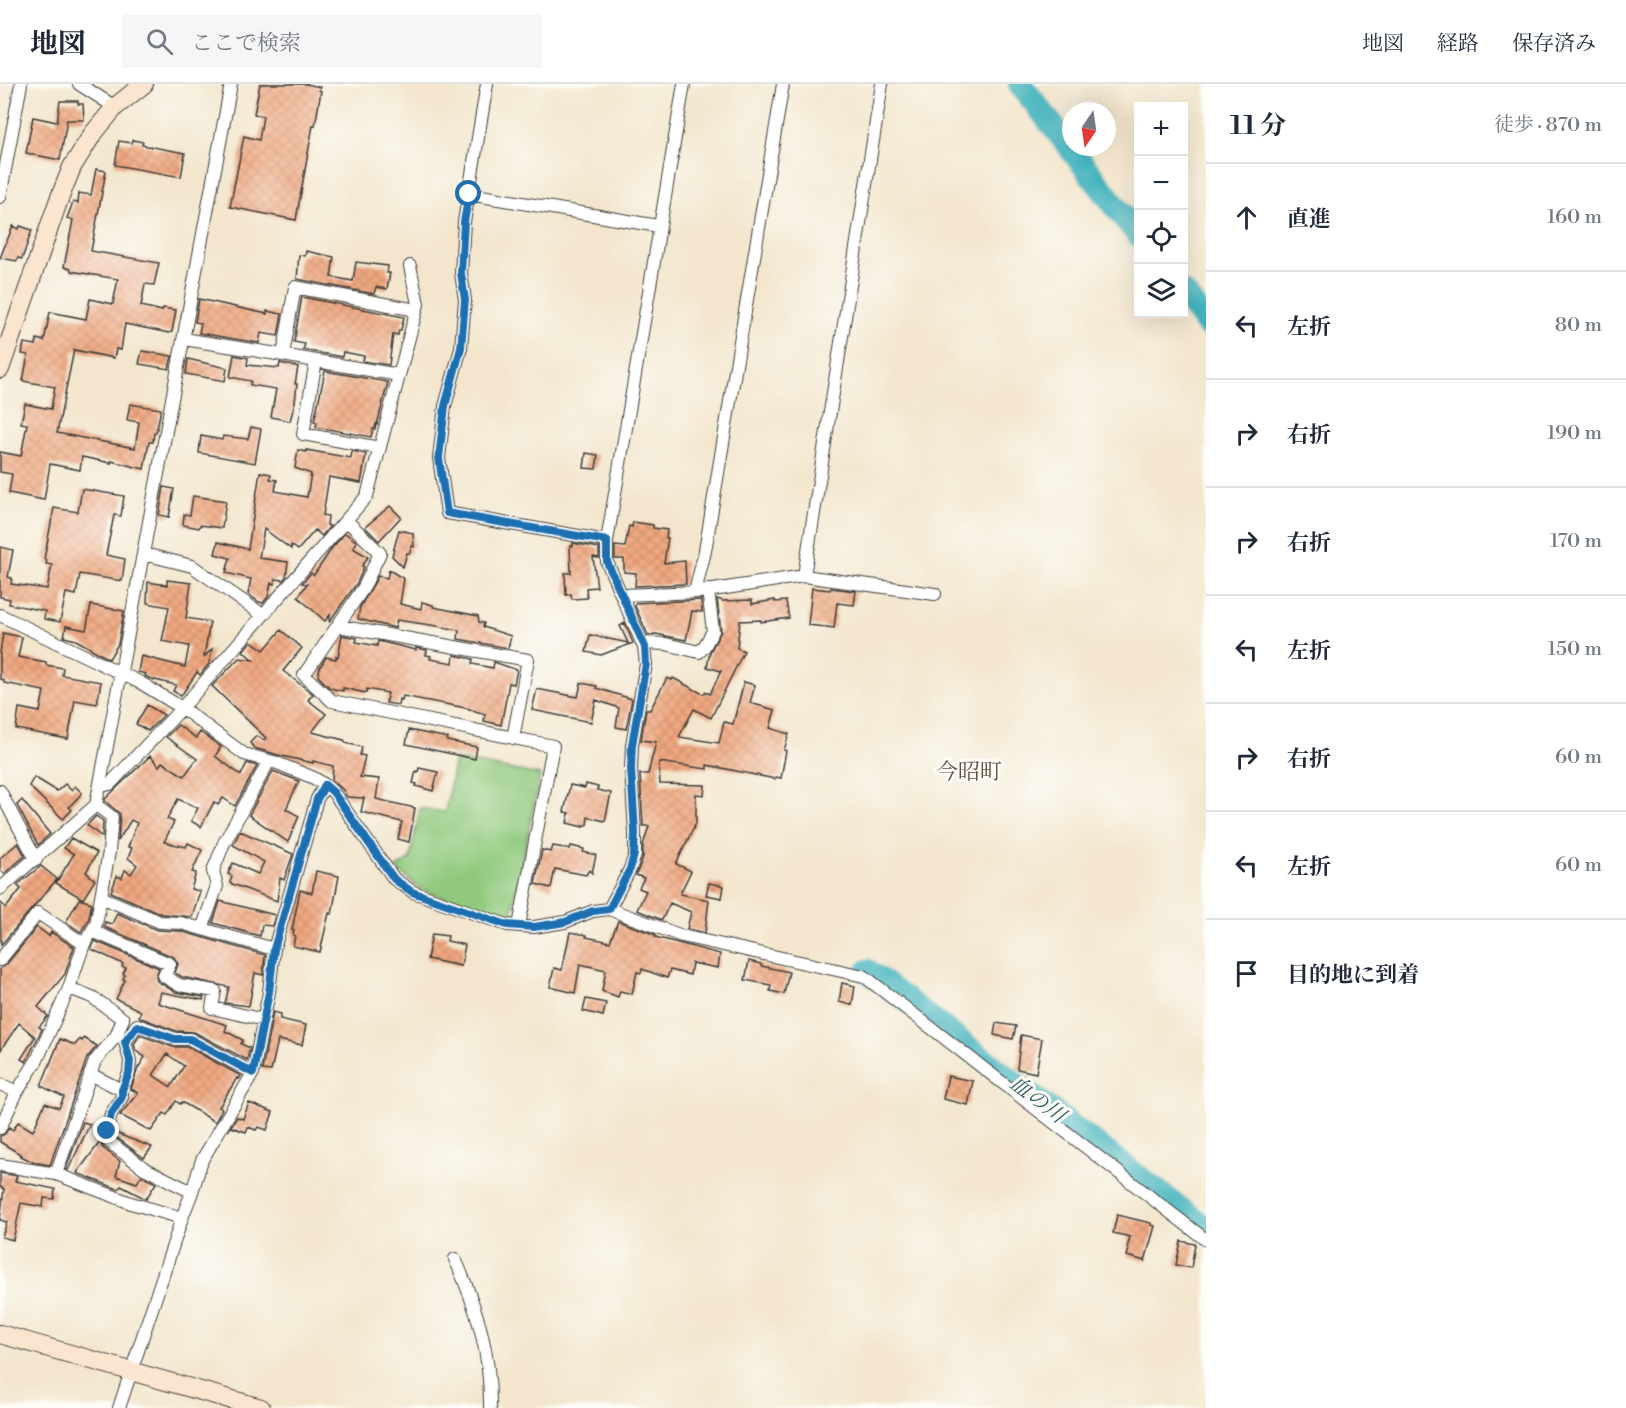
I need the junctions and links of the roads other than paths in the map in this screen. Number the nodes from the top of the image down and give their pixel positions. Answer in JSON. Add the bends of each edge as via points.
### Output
{"nodes":[{"id":1,"x":21,"y":84,"type":"edge"},
{"id":2,"x":79,"y":84,"type":"edge"},
{"id":3,"x":144,"y":84,"type":"edge"},
{"id":4,"x":231,"y":84,"type":"edge"},
{"id":5,"x":487,"y":84,"type":"edge"},
{"id":6,"x":684,"y":84,"type":"edge"},
{"id":7,"x":783,"y":84,"type":"edge"},
{"id":8,"x":882,"y":84,"type":"edge"},
{"id":9,"x":116,"y":107,"type":"junction"},
{"id":10,"x":469,"y":194,"type":"junction"},
{"id":11,"x":0,"y":197,"type":"edge"},
{"id":12,"x":658,"y":226,"type":"junction"},
{"id":13,"x":410,"y":266,"type":"dead end"},
{"id":14,"x":416,"y":310,"type":"junction"},
{"id":15,"x":184,"y":339,"type":"junction"},
{"id":16,"x":283,"y":355,"type":"junction"},
{"id":17,"x":316,"y":361,"type":"junction"},
{"id":18,"x":0,"y":369,"type":"edge"},
{"id":19,"x":399,"y":375,"type":"junction"},
{"id":20,"x":380,"y":448,"type":"junction"},
{"id":21,"x":346,"y":520,"type":"junction"},
{"id":22,"x":607,"y":541,"type":"junction"},
{"id":23,"x":144,"y":554,"type":"junction"},
{"id":24,"x":804,"y":576,"type":"junction"},
{"id":25,"x":708,"y":590,"type":"junction"},
{"id":26,"x":695,"y":592,"type":"junction"},
{"id":27,"x":935,"y":594,"type":"dead end"},
{"id":28,"x":622,"y":595,"type":"junction"},
{"id":29,"x":0,"y":615,"type":"edge"},
{"id":30,"x":263,"y":615,"type":"junction"},
{"id":31,"x":338,"y":626,"type":"junction"},
{"id":32,"x":643,"y":644,"type":"junction"},
{"id":33,"x":122,"y":674,"type":"junction"},
{"id":34,"x":182,"y":708,"type":"junction"},
{"id":35,"x":513,"y":738,"type":"junction"},
{"id":36,"x":269,"y":761,"type":"junction"},
{"id":37,"x":325,"y":785,"type":"junction"},
{"id":38,"x":100,"y":786,"type":"junction"},
{"id":39,"x":0,"y":791,"type":"edge"},
{"id":40,"x":96,"y":805,"type":"junction"},
{"id":41,"x":36,"y":860,"type":"junction"},
{"id":42,"x":0,"y":889,"type":"edge"},
{"id":43,"x":100,"y":897,"type":"junction"},
{"id":44,"x":609,"y":909,"type":"junction"},
{"id":45,"x":519,"y":926,"type":"junction"},
{"id":46,"x":202,"y":929,"type":"junction"},
{"id":47,"x":92,"y":931,"type":"junction"},
{"id":48,"x":84,"y":944,"type":"junction"},
{"id":49,"x":274,"y":949,"type":"junction"},
{"id":50,"x":0,"y":960,"type":"edge"},
{"id":51,"x":69,"y":988,"type":"junction"},
{"id":52,"x":123,"y":1019,"type":"junction"},
{"id":53,"x":264,"y":1020,"type":"junction"},
{"id":54,"x":137,"y":1026,"type":"junction"},
{"id":55,"x":121,"y":1039,"type":"junction"},
{"id":56,"x":253,"y":1073,"type":"junction"},
{"id":57,"x":90,"y":1074,"type":"junction"},
{"id":58,"x":0,"y":1084,"type":"edge"},
{"id":59,"x":122,"y":1090,"type":"junction"},
{"id":60,"x":17,"y":1092,"type":"junction"},
{"id":61,"x":0,"y":1128,"type":"edge"},
{"id":62,"x":0,"y":1165,"type":"edge"},
{"id":63,"x":56,"y":1174,"type":"junction"},
{"id":64,"x":192,"y":1192,"type":"junction"},
{"id":65,"x":182,"y":1218,"type":"junction"},
{"id":66,"x":1206,"y":1240,"type":"edge"},
{"id":67,"x":455,"y":1259,"type":"dead end"},
{"id":68,"x":0,"y":1334,"type":"edge"},
{"id":69,"x":131,"y":1371,"type":"junction"},
{"id":70,"x":119,"y":1408,"type":"edge"},
{"id":71,"x":261,"y":1408,"type":"edge"},
{"id":72,"x":490,"y":1408,"type":"edge"}],
"edges":[{"from":1,"to":11,"type":"street"},
{"from":2,"to":9,"type":"street"},
{"from":3,"to":9,"type":"street"},
{"from":4,"to":15,"type":"street"},
{"from":5,"to":10,"type":"street"},
{"from":6,"to":12,"type":"street"},
{"from":7,"to":26,"type":"street"},
{"from":8,"to":24,"type":"street"},
{"from":9,"to":18,"type":"street","via":[[72,167]]},
{"from":10,"to":12,"type":"street"},
{"from":10,"to":22,"type":"street","via":[[461,273],[465,300],[461,348],[445,406],[439,458],[447,513]]},
{"from":12,"to":22,"type":"street"},
{"from":13,"to":14,"type":"street"},
{"from":14,"to":16,"type":"street","via":[[295,287]]},
{"from":14,"to":19,"type":"street"},
{"from":15,"to":16,"type":"street"},
{"from":15,"to":23,"type":"street"},
{"from":16,"to":17,"type":"street"},
{"from":17,"to":19,"type":"street"},
{"from":17,"to":20,"type":"street","via":[[303,434]]},
{"from":19,"to":20,"type":"street"},
{"from":20,"to":21,"type":"street","via":[[367,496]]},
{"from":21,"to":30,"type":"street"},
{"from":21,"to":31,"type":"street","via":[[380,552],[364,587]]},
{"from":22,"to":28,"type":"street","via":[[607,562]]},
{"from":23,"to":30,"type":"street","via":[[192,566]]},
{"from":23,"to":33,"type":"street"},
{"from":24,"to":25,"type":"street"},
{"from":24,"to":27,"type":"street"},
{"from":25,"to":26,"type":"street"},
{"from":25,"to":32,"type":"street","via":[[713,631],[699,652],[666,644]]},
{"from":26,"to":28,"type":"street"},
{"from":28,"to":32,"type":"street"},
{"from":29,"to":33,"type":"street"},
{"from":30,"to":34,"type":"street"},
{"from":31,"to":35,"type":"street","via":[[528,660]]},
{"from":31,"to":35,"type":"street","via":[[304,675],[332,700]]},
{"from":32,"to":44,"type":"street","via":[[646,664],[632,745],[634,855]]},
{"from":33,"to":34,"type":"street"},
{"from":33,"to":38,"type":"street"},
{"from":34,"to":36,"type":"street","via":[[244,754]]},
{"from":34,"to":38,"type":"street","via":[[110,784]]},
{"from":35,"to":45,"type":"street","via":[[553,746]]},
{"from":36,"to":37,"type":"street"},
{"from":36,"to":46,"type":"street","via":[[224,843],[213,871],[217,886]]},
{"from":37,"to":45,"type":"street","via":[[394,879],[412,892]]},
{"from":37,"to":49,"type":"street","via":[[317,799]]},
{"from":38,"to":40,"type":"street"},
{"from":39,"to":41,"type":"street"},
{"from":40,"to":41,"type":"street"},
{"from":40,"to":43,"type":"street","via":[[112,817]]},
{"from":41,"to":42,"type":"street"},
{"from":43,"to":46,"type":"street","via":[[160,922]]},
{"from":43,"to":47,"type":"street"},
{"from":44,"to":45,"type":"street","via":[[565,922]]},
{"from":44,"to":66,"type":"street","via":[[682,936],[864,976]]},
{"from":46,"to":49,"type":"street"},
{"from":47,"to":48,"type":"street"},
{"from":47,"to":53,"type":"street","via":[[170,964],[164,976],[179,986],[215,991],[212,1008]]},
{"from":48,"to":50,"type":"street","via":[[38,913]]},
{"from":48,"to":51,"type":"street"},
{"from":49,"to":53,"type":"street"},
{"from":51,"to":52,"type":"street","via":[[92,997]]},
{"from":51,"to":60,"type":"street","via":[[37,1060]]},
{"from":52,"to":54,"type":"street"},
{"from":52,"to":55,"type":"street"},
{"from":53,"to":56,"type":"street"},
{"from":54,"to":55,"type":"street"},
{"from":54,"to":56,"type":"street","via":[[175,1039],[190,1039]]},
{"from":55,"to":57,"type":"street","via":[[95,1061]]},
{"from":55,"to":59,"type":"street","via":[[130,1061]]},
{"from":56,"to":64,"type":"street","via":[[202,1160]]},
{"from":57,"to":59,"type":"street"},
{"from":57,"to":63,"type":"street"},
{"from":58,"to":60,"type":"street"},
{"from":59,"to":64,"type":"street","via":[[111,1114],[108,1141],[144,1168]]},
{"from":60,"to":61,"type":"street"},
{"from":62,"to":63,"type":"street"},
{"from":63,"to":65,"type":"street"},
{"from":64,"to":65,"type":"street"},
{"from":65,"to":69,"type":"street"},
{"from":67,"to":72,"type":"street","via":[[472,1298],[485,1347]]},
{"from":68,"to":69,"type":"street"},
{"from":69,"to":70,"type":"street"},
{"from":69,"to":71,"type":"street"}]}
